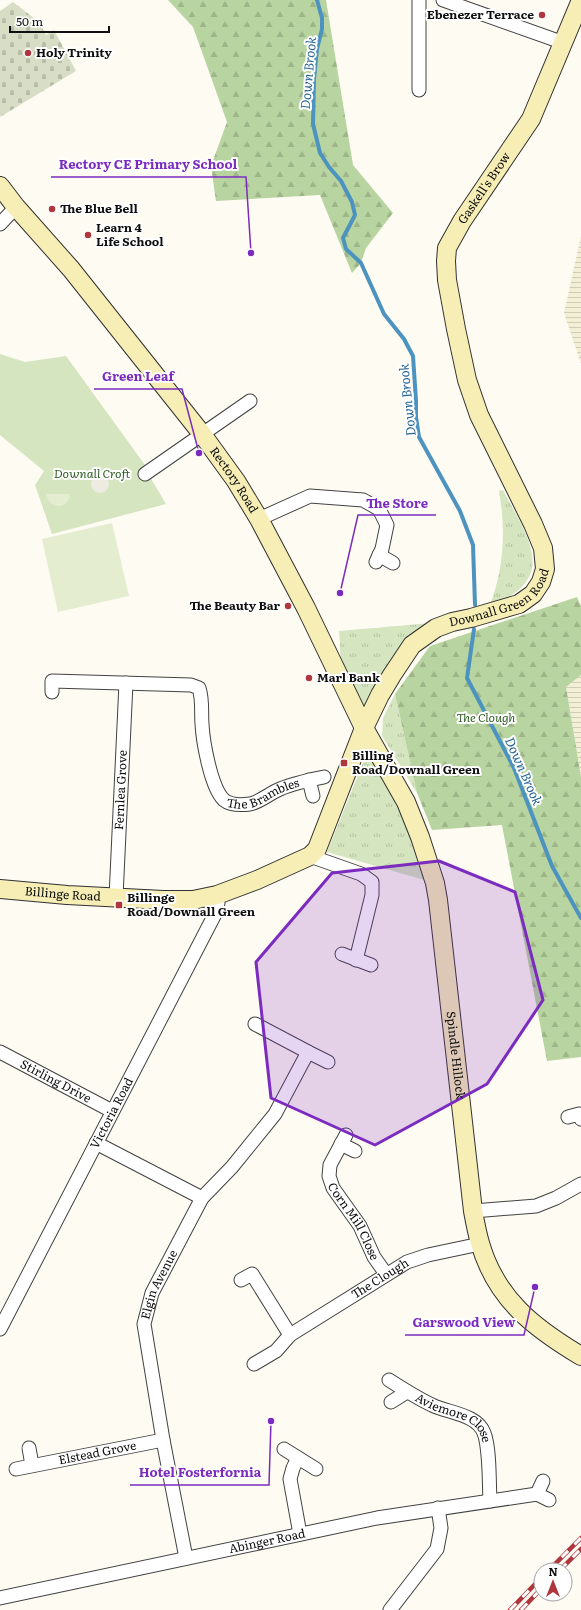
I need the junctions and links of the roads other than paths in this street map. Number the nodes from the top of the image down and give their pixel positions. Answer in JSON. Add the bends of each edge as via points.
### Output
{"nodes":[{"id":1,"x":419,"y":0,"type":"edge"},
{"id":2,"x":443,"y":0,"type":"edge"},
{"id":3,"x":581,"y":0,"type":"edge"},
{"id":4,"x":564,"y":43,"type":"junction"},
{"id":5,"x":419,"y":90,"type":"dead end"},
{"id":6,"x":0,"y":186,"type":"edge"},
{"id":7,"x":16,"y":207,"type":"junction"},
{"id":8,"x":0,"y":224,"type":"edge"},
{"id":9,"x":446,"y":261,"type":"joint"},
{"id":10,"x":250,"y":401,"type":"dead end"},
{"id":11,"x":202,"y":434,"type":"junction"},
{"id":12,"x":145,"y":474,"type":"dead end"},
{"id":13,"x":259,"y":519,"type":"junction"},
{"id":14,"x":393,"y":563,"type":"dead end"},
{"id":15,"x":126,"y":684,"type":"junction"},
{"id":16,"x":52,"y":692,"type":"dead end"},
{"id":17,"x":364,"y":728,"type":"junction"},
{"id":18,"x":324,"y":777,"type":"dead end"},
{"id":19,"x":309,"y":780,"type":"junction"},
{"id":20,"x":313,"y":796,"type":"dead end"},
{"id":21,"x":310,"y":856,"type":"junction"},
{"id":22,"x":1,"y":887,"type":"edge"},
{"id":23,"x":217,"y":896,"type":"junction"},
{"id":24,"x":116,"y":897,"type":"junction"},
{"id":25,"x":342,"y":954,"type":"dead end"},
{"id":26,"x":356,"y":960,"type":"junction"},
{"id":27,"x":371,"y":965,"type":"dead end"},
{"id":28,"x":255,"y":1024,"type":"dead end"},
{"id":29,"x":0,"y":1052,"type":"edge"},
{"id":30,"x":308,"y":1052,"type":"junction"},
{"id":31,"x":328,"y":1062,"type":"dead end"},
{"id":32,"x":112,"y":1111,"type":"junction"},
{"id":33,"x":96,"y":1143,"type":"junction"},
{"id":34,"x":355,"y":1151,"type":"dead end"},
{"id":35,"x":581,"y":1184,"type":"edge"},
{"id":36,"x":202,"y":1198,"type":"junction"},
{"id":37,"x":473,"y":1211,"type":"junction"},
{"id":38,"x":480,"y":1244,"type":"junction"},
{"id":39,"x":246,"y":1273,"type":"dead end"},
{"id":40,"x":386,"y":1274,"type":"junction"},
{"id":41,"x":0,"y":1328,"type":"edge"},
{"id":42,"x":290,"y":1335,"type":"junction"},
{"id":43,"x":581,"y":1356,"type":"edge"},
{"id":44,"x":254,"y":1364,"type":"dead end"},
{"id":45,"x":390,"y":1380,"type":"dead end"},
{"id":46,"x":407,"y":1392,"type":"junction"},
{"id":47,"x":390,"y":1402,"type":"dead end"},
{"id":48,"x":163,"y":1440,"type":"junction"},
{"id":49,"x":29,"y":1448,"type":"dead end"},
{"id":50,"x":284,"y":1449,"type":"dead end"},
{"id":51,"x":298,"y":1458,"type":"junction"},
{"id":52,"x":32,"y":1465,"type":"junction"},
{"id":53,"x":16,"y":1469,"type":"dead end"},
{"id":54,"x":316,"y":1469,"type":"dead end"},
{"id":55,"x":543,"y":1481,"type":"dead end"},
{"id":56,"x":537,"y":1494,"type":"junction"},
{"id":57,"x":549,"y":1500,"type":"dead end"},
{"id":58,"x":490,"y":1501,"type":"junction"},
{"id":59,"x":438,"y":1508,"type":"junction"},
{"id":60,"x":300,"y":1534,"type":"junction"},
{"id":61,"x":186,"y":1558,"type":"junction"},
{"id":62,"x":0,"y":1598,"type":"edge"},
{"id":63,"x":390,"y":1610,"type":"edge"}],
"edges":[{"from":1,"to":5,"type":"street"},
{"from":2,"to":4,"type":"street"},
{"from":3,"to":4,"type":"street"},
{"from":4,"to":9,"type":"street","name":"Gaskell's Brow","via":[[531,118],[462,222],[447,248]]},
{"from":6,"to":7,"type":"street","name":"Rectory Road"},
{"from":7,"to":8,"type":"street"},
{"from":7,"to":11,"type":"street","name":"Rectory Road","via":[[71,269]]},
{"from":9,"to":17,"type":"street","name":"Downall Green Road","via":[[467,380],[479,415],[543,548],[545,569],[541,582],[533,594],[520,604],[436,628],[412,646],[380,695]]},
{"from":10,"to":11,"type":"street"},
{"from":11,"to":12,"type":"street"},
{"from":11,"to":13,"type":"street","name":"Rectory Road","via":[[236,481]]},
{"from":13,"to":14,"type":"street","via":[[310,496],[363,500],[379,509],[387,525],[378,559]]},
{"from":13,"to":17,"type":"street","name":"Rectory Road","via":[[306,608]]},
{"from":15,"to":16,"type":"street","via":[[52,681]]},
{"from":15,"to":19,"type":"street","name":"The Brambles","via":[[191,685],[199,688],[202,724],[212,775],[216,790],[224,801],[236,805],[251,804],[280,789]]},
{"from":15,"to":24,"type":"street","name":"Fernlea Grove"},
{"from":17,"to":21,"type":"street","name":"Downall Green Road","via":[[317,849]]},
{"from":17,"to":37,"type":"street","name":"Spindle Hillock","via":[[411,814],[435,883],[443,930]]},
{"from":18,"to":19,"type":"street","name":"The Brambles"},
{"from":19,"to":20,"type":"street","name":"The Brambles"},
{"from":21,"to":23,"type":"street","name":"Billinge Road"},
{"from":21,"to":26,"type":"street","via":[[361,874],[372,882],[372,895]]},
{"from":22,"to":24,"type":"street","name":"Billinge Road","via":[[40,894]]},
{"from":23,"to":24,"type":"street","name":"Billinge Road","via":[[193,900]]},
{"from":23,"to":32,"type":"street","name":"Victoria Road","via":[[215,914]]},
{"from":25,"to":26,"type":"street"},
{"from":26,"to":27,"type":"street"},
{"from":28,"to":30,"type":"street"},
{"from":29,"to":32,"type":"street","name":"Stirling Drive"},
{"from":30,"to":31,"type":"street"},
{"from":30,"to":36,"type":"street","name":"Elgin Avenue","via":[[272,1119]]},
{"from":32,"to":33,"type":"street","name":"Victoria Road"},
{"from":33,"to":36,"type":"street"},
{"from":33,"to":41,"type":"street","name":"Victoria Road"},
{"from":34,"to":40,"type":"street","name":"Corn Mill Close","via":[[344,1140],[330,1165],[328,1176],[333,1188],[360,1226],[374,1257]]},
{"from":35,"to":37,"type":"street","via":[[536,1206]]},
{"from":36,"to":48,"type":"street","name":"Elgin Avenue","via":[[152,1293],[144,1324]]},
{"from":37,"to":38,"type":"street","name":"Spindle Hillock"},
{"from":38,"to":40,"type":"street","name":"The Clough","via":[[428,1255],[407,1262]]},
{"from":38,"to":43,"type":"street","name":"Spindle Hillock","via":[[489,1269],[510,1302],[543,1333]]},
{"from":39,"to":42,"type":"street"},
{"from":40,"to":42,"type":"street","name":"The Clough"},
{"from":42,"to":44,"type":"street","name":"The Clough","via":[[276,1351]]},
{"from":45,"to":46,"type":"street","name":"Aviemore Close"},
{"from":46,"to":47,"type":"street","name":"Aviemore Close"},
{"from":46,"to":58,"type":"street","name":"Aviemore Close","via":[[431,1405],[465,1416],[481,1428],[486,1440]]},
{"from":48,"to":52,"type":"street","name":"Elstead Grove"},
{"from":48,"to":61,"type":"street","name":"Elgin Avenue"},
{"from":49,"to":52,"type":"street"},
{"from":50,"to":51,"type":"street"},
{"from":51,"to":54,"type":"street"},
{"from":51,"to":60,"type":"street","via":[[290,1479]]},
{"from":52,"to":53,"type":"street","name":"Elstead Grove"},
{"from":55,"to":56,"type":"street"},
{"from":56,"to":57,"type":"street"},
{"from":56,"to":58,"type":"street","name":"Abinger Road"},
{"from":58,"to":59,"type":"street","name":"Abinger Road"},
{"from":59,"to":60,"type":"street","name":"Abinger Road"},
{"from":59,"to":63,"type":"street","via":[[441,1528],[437,1548]]},
{"from":60,"to":61,"type":"street","name":"Abinger Road"},
{"from":61,"to":62,"type":"street","name":"Abinger Road"}]}
